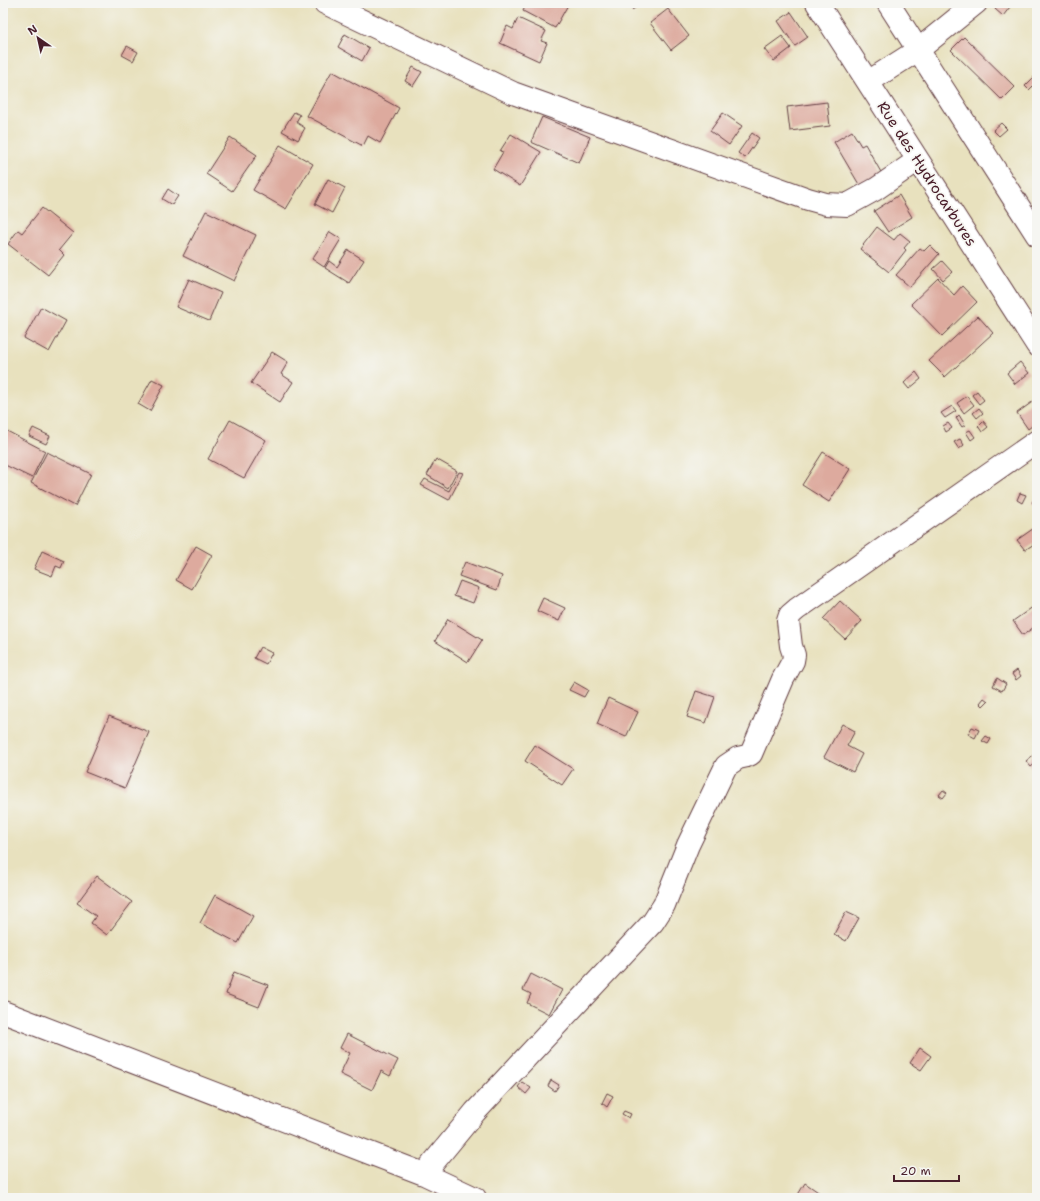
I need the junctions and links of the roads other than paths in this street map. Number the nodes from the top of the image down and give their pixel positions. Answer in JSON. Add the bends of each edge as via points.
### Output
{"nodes":[{"id":1,"x":325,"y":3,"type":"edge"},
{"id":2,"x":817,"y":3,"type":"edge"},
{"id":3,"x":888,"y":3,"type":"edge"},
{"id":4,"x":976,"y":3,"type":"edge"},
{"id":5,"x":918,"y":50,"type":"junction"},
{"id":6,"x":868,"y":82,"type":"junction"},
{"id":7,"x":918,"y":160,"type":"junction"},
{"id":8,"x":1037,"y":234,"type":"edge"},
{"id":9,"x":1037,"y":345,"type":"edge"},
{"id":10,"x":1037,"y":441,"type":"edge"},
{"id":11,"x":3,"y":1012,"type":"edge"},
{"id":12,"x":424,"y":1174,"type":"junction"},
{"id":13,"x":475,"y":1198,"type":"edge"}],
"edges":[{"from":1,"to":7,"type":"street","via":[[513,93],[814,201],[847,205],[876,189]]},
{"from":2,"to":6,"type":"street","name":"Rue des Hydrocarbures"},
{"from":3,"to":5,"type":"street"},
{"from":4,"to":5,"type":"street"},
{"from":5,"to":6,"type":"street"},
{"from":5,"to":8,"type":"street"},
{"from":6,"to":7,"type":"street","name":"Rue des Hydrocarbures"},
{"from":7,"to":9,"type":"street","name":"Rue des Hydrocarbures"},
{"from":10,"to":12,"type":"street","via":[[790,615],[788,621],[793,661],[751,754],[738,758],[726,766],[658,915],[475,1112]]},
{"from":11,"to":12,"type":"street"},
{"from":12,"to":13,"type":"street"}]}
